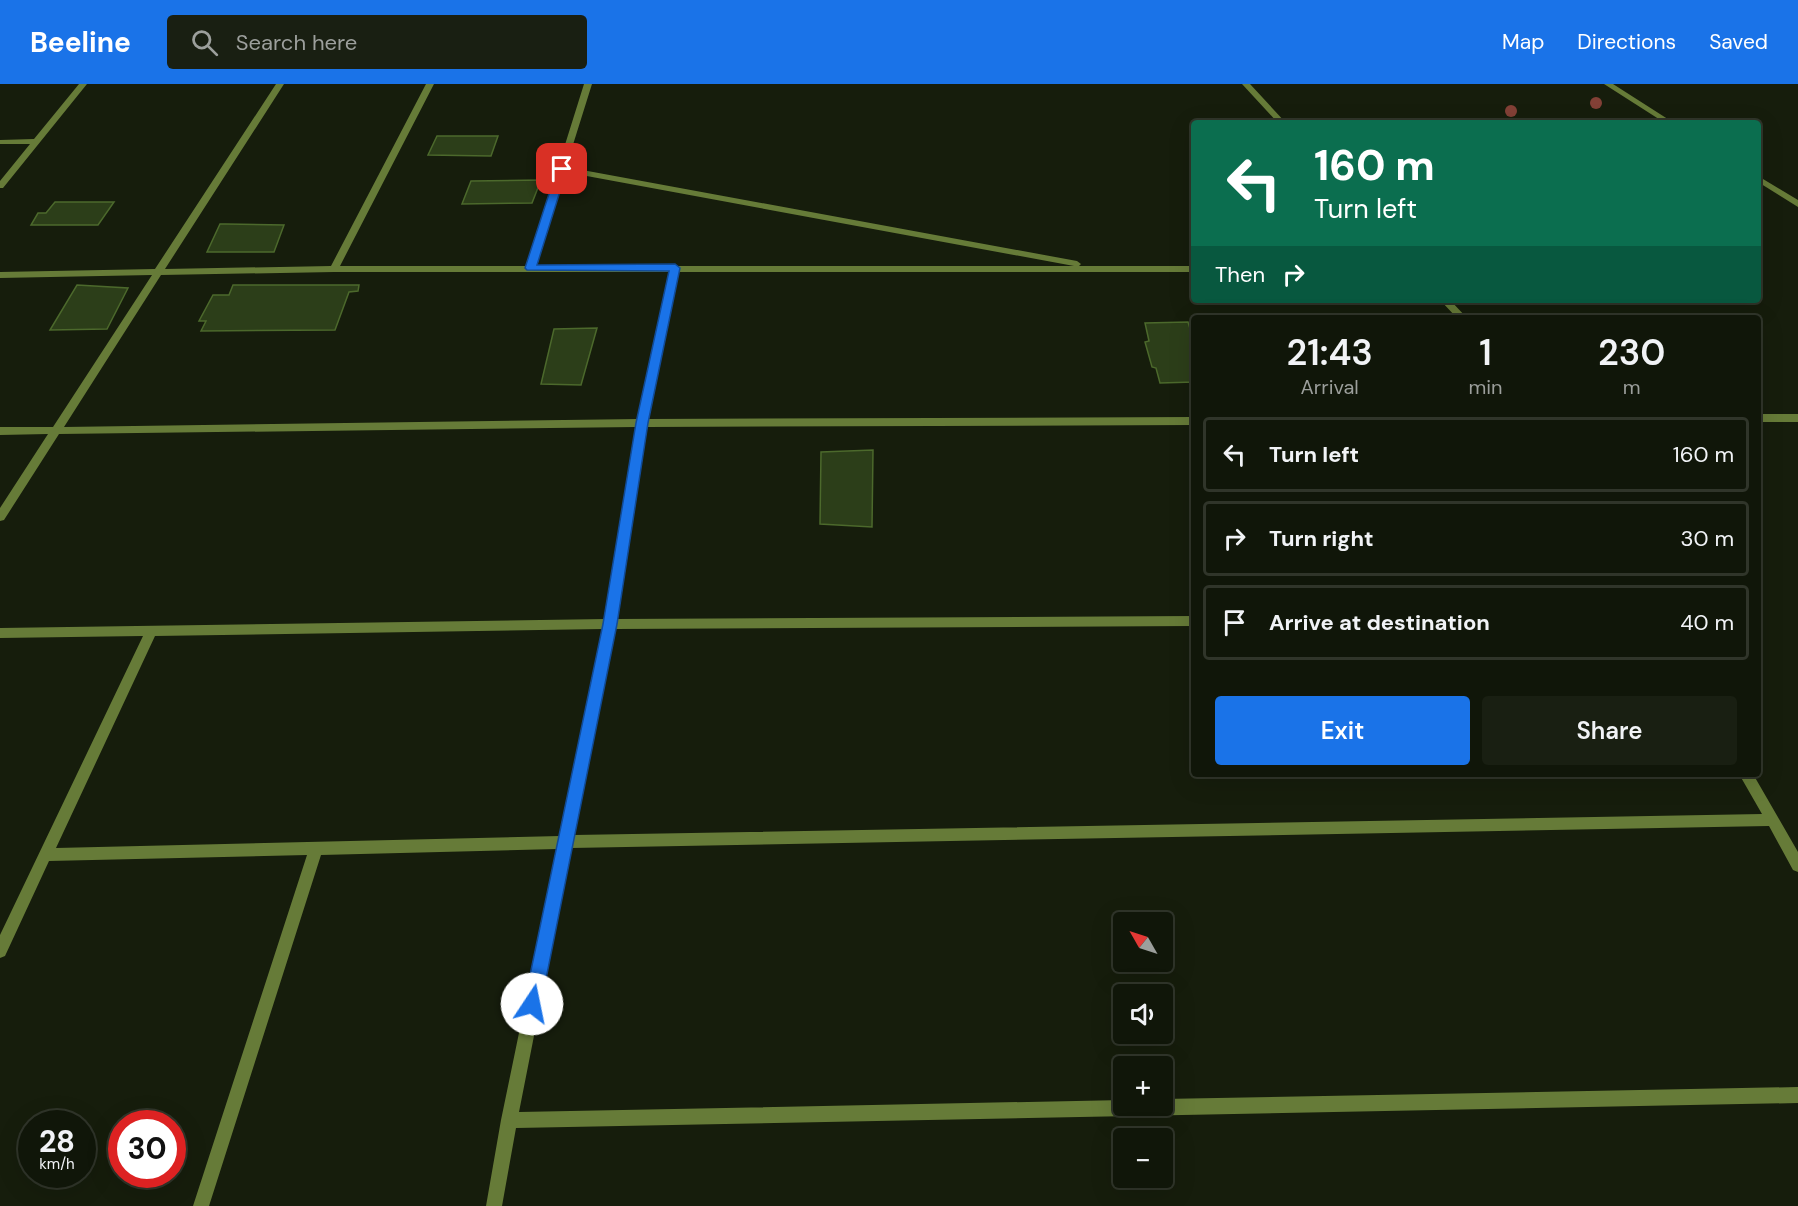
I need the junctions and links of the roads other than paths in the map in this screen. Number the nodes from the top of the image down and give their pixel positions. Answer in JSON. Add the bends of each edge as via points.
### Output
{"nodes":[{"id":1,"x":83,"y":84,"type":"edge"},
{"id":2,"x":280,"y":84,"type":"edge"},
{"id":3,"x":430,"y":84,"type":"edge"},
{"id":4,"x":588,"y":84,"type":"edge"},
{"id":5,"x":1246,"y":84,"type":"edge"},
{"id":6,"x":1608,"y":84,"type":"edge"},
{"id":7,"x":1279,"y":120,"type":"edge"},
{"id":8,"x":1665,"y":120,"type":"edge"},
{"id":9,"x":36,"y":141,"type":"junction"},
{"id":10,"x":0,"y":142,"type":"edge"},
{"id":11,"x":562,"y":169,"type":"junction"},
{"id":12,"x":1761,"y":180,"type":"edge"},
{"id":13,"x":0,"y":186,"type":"edge"},
{"id":14,"x":1798,"y":204,"type":"edge"},
{"id":15,"x":531,"y":268,"type":"junction"},
{"id":16,"x":675,"y":268,"type":"junction"},
{"id":17,"x":1191,"y":268,"type":"edge"},
{"id":18,"x":334,"y":269,"type":"junction"},
{"id":19,"x":1109,"y":270,"type":"junction"},
{"id":20,"x":157,"y":272,"type":"junction"},
{"id":21,"x":0,"y":275,"type":"edge"},
{"id":22,"x":1448,"y":303,"type":"edge"},
{"id":23,"x":1459,"y":315,"type":"edge"},
{"id":24,"x":1761,"y":418,"type":"edge"},
{"id":25,"x":1798,"y":418,"type":"edge"},
{"id":26,"x":1191,"y":421,"type":"edge"},
{"id":27,"x":642,"y":423,"type":"junction"},
{"id":28,"x":0,"y":431,"type":"edge"},
{"id":29,"x":55,"y":432,"type":"junction"},
{"id":30,"x":0,"y":517,"type":"edge"},
{"id":31,"x":1191,"y":621,"type":"edge"},
{"id":32,"x":610,"y":624,"type":"junction"},
{"id":33,"x":151,"y":632,"type":"junction"},
{"id":34,"x":0,"y":633,"type":"edge"},
{"id":35,"x":1748,"y":777,"type":"edge"},
{"id":36,"x":1771,"y":819,"type":"junction"},
{"id":37,"x":565,"y":843,"type":"junction"},
{"id":38,"x":316,"y":849,"type":"junction"},
{"id":39,"x":45,"y":855,"type":"junction"},
{"id":40,"x":1798,"y":865,"type":"edge"},
{"id":41,"x":0,"y":951,"type":"edge"},
{"id":42,"x":1798,"y":1095,"type":"edge"},
{"id":43,"x":509,"y":1120,"type":"junction"},
{"id":44,"x":201,"y":1206,"type":"edge"},
{"id":45,"x":494,"y":1206,"type":"edge"}],
"edges":[{"from":1,"to":9,"type":"street"},
{"from":2,"to":20,"type":"street"},
{"from":3,"to":18,"type":"street"},
{"from":4,"to":11,"type":"street"},
{"from":5,"to":7,"type":"street"},
{"from":6,"to":8,"type":"street"},
{"from":9,"to":10,"type":"street"},
{"from":9,"to":13,"type":"street"},
{"from":11,"to":15,"type":"street"},
{"from":11,"to":19,"type":"street"},
{"from":12,"to":14,"type":"street"},
{"from":15,"to":16,"type":"street"},
{"from":15,"to":18,"type":"street"},
{"from":16,"to":19,"type":"street"},
{"from":16,"to":27,"type":"street"},
{"from":17,"to":19,"type":"street"},
{"from":18,"to":20,"type":"street"},
{"from":20,"to":21,"type":"street"},
{"from":20,"to":29,"type":"street"},
{"from":22,"to":23,"type":"street"},
{"from":24,"to":25,"type":"street"},
{"from":26,"to":27,"type":"street"},
{"from":27,"to":29,"type":"street"},
{"from":27,"to":32,"type":"street"},
{"from":28,"to":29,"type":"street"},
{"from":29,"to":30,"type":"street"},
{"from":31,"to":32,"type":"street"},
{"from":32,"to":33,"type":"street"},
{"from":32,"to":37,"type":"street"},
{"from":33,"to":34,"type":"street"},
{"from":33,"to":39,"type":"street"},
{"from":35,"to":36,"type":"street"},
{"from":36,"to":37,"type":"street"},
{"from":36,"to":40,"type":"street"},
{"from":37,"to":38,"type":"street"},
{"from":37,"to":43,"type":"street"},
{"from":38,"to":39,"type":"street"},
{"from":38,"to":44,"type":"street"},
{"from":39,"to":41,"type":"street"},
{"from":42,"to":43,"type":"street"},
{"from":43,"to":45,"type":"street"}]}
